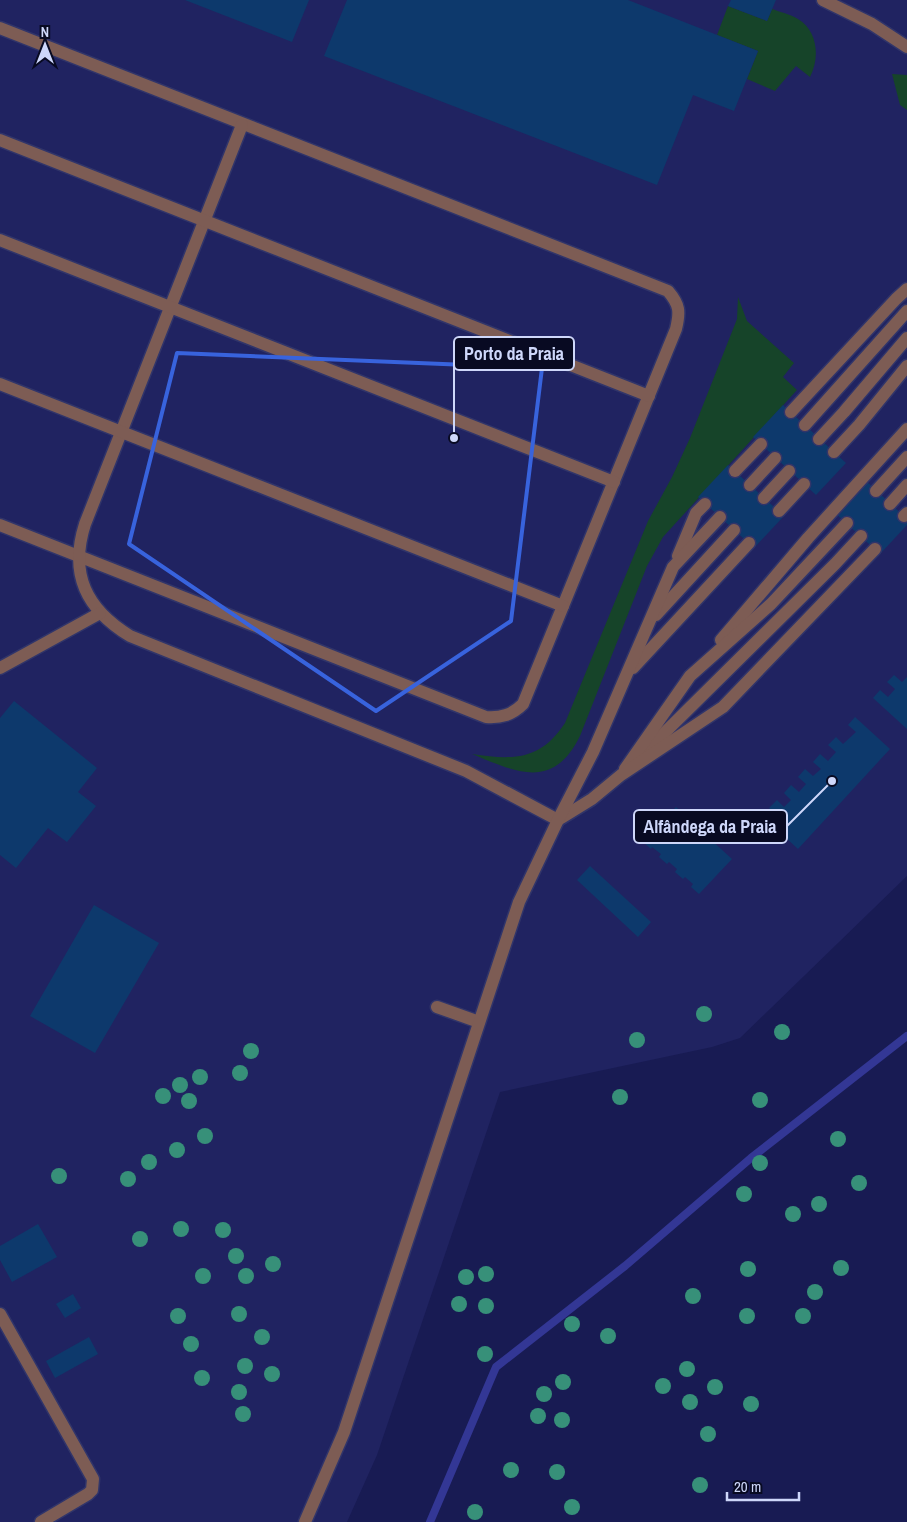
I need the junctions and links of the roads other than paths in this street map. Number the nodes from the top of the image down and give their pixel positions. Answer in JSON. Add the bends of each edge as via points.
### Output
{"nodes":[{"id":1,"x":822,"y":0,"type":"edge"},
{"id":2,"x":0,"y":28,"type":"edge"},
{"id":3,"x":907,"y":48,"type":"edge"},
{"id":4,"x":242,"y":125,"type":"junction"},
{"id":5,"x":0,"y":140,"type":"edge"},
{"id":6,"x":204,"y":221,"type":"junction"},
{"id":7,"x":0,"y":240,"type":"edge"},
{"id":8,"x":907,"y":289,"type":"edge"},
{"id":9,"x":170,"y":307,"type":"junction"},
{"id":10,"x":907,"y":311,"type":"edge"},
{"id":11,"x":907,"y":338,"type":"edge"},
{"id":12,"x":907,"y":366,"type":"edge"},
{"id":13,"x":0,"y":384,"type":"edge"},
{"id":14,"x":649,"y":396,"type":"junction"},
{"id":15,"x":791,"y":412,"type":"dead end"},
{"id":16,"x":805,"y":426,"type":"dead end"},
{"id":17,"x":907,"y":430,"type":"edge"},
{"id":18,"x":121,"y":431,"type":"junction"},
{"id":19,"x":819,"y":439,"type":"dead end"},
{"id":20,"x":761,"y":444,"type":"dead end"},
{"id":21,"x":834,"y":452,"type":"dead end"},
{"id":22,"x":907,"y":457,"type":"edge"},
{"id":23,"x":775,"y":458,"type":"dead end"},
{"id":24,"x":789,"y":471,"type":"dead end"},
{"id":25,"x":735,"y":472,"type":"dead end"},
{"id":26,"x":614,"y":482,"type":"junction"},
{"id":27,"x":804,"y":484,"type":"dead end"},
{"id":28,"x":750,"y":485,"type":"dead end"},
{"id":29,"x":907,"y":485,"type":"edge"},
{"id":30,"x":876,"y":491,"type":"dead end"},
{"id":31,"x":764,"y":498,"type":"dead end"},
{"id":32,"x":705,"y":504,"type":"dead end"},
{"id":33,"x":890,"y":504,"type":"dead end"},
{"id":34,"x":778,"y":512,"type":"dead end"},
{"id":35,"x":720,"y":517,"type":"dead end"},
{"id":36,"x":847,"y":524,"type":"dead end"},
{"id":37,"x":0,"y":525,"type":"edge"},
{"id":38,"x":734,"y":530,"type":"dead end"},
{"id":39,"x":861,"y":536,"type":"dead end"},
{"id":40,"x":748,"y":544,"type":"dead end"},
{"id":41,"x":875,"y":549,"type":"dead end"},
{"id":42,"x":79,"y":556,"type":"junction"},
{"id":43,"x":673,"y":567,"type":"junction"},
{"id":44,"x":563,"y":606,"type":"junction"},
{"id":45,"x":100,"y":613,"type":"junction"},
{"id":46,"x":650,"y":622,"type":"junction"},
{"id":47,"x":0,"y":668,"type":"edge"},
{"id":48,"x":626,"y":676,"type":"junction"},
{"id":49,"x":690,"y":676,"type":"junction"},
{"id":50,"x":621,"y":775,"type":"junction"},
{"id":51,"x":558,"y":820,"type":"junction"},
{"id":52,"x":436,"y":1007,"type":"dead end"},
{"id":53,"x":479,"y":1022,"type":"junction"},
{"id":54,"x":0,"y":1314,"type":"edge"},
{"id":55,"x":41,"y":1522,"type":"edge"},
{"id":56,"x":305,"y":1522,"type":"edge"}],
"edges":[{"from":1,"to":3,"type":"lane","via":[[872,24]]},
{"from":2,"to":4,"type":"lane"},
{"from":4,"to":6,"type":"lane"},
{"from":4,"to":14,"type":"lane","via":[[668,291],[676,300],[679,315]]},
{"from":5,"to":6,"type":"lane"},
{"from":6,"to":9,"type":"lane"},
{"from":6,"to":14,"type":"lane"},
{"from":7,"to":9,"type":"lane"},
{"from":8,"to":15,"type":"lane"},
{"from":9,"to":18,"type":"lane"},
{"from":9,"to":26,"type":"lane"},
{"from":10,"to":16,"type":"lane"},
{"from":11,"to":19,"type":"lane"},
{"from":12,"to":21,"type":"lane"},
{"from":13,"to":18,"type":"lane"},
{"from":14,"to":26,"type":"lane"},
{"from":17,"to":49,"type":"lane","via":[[808,538]]},
{"from":18,"to":42,"type":"lane","via":[[85,524]]},
{"from":18,"to":44,"type":"lane"},
{"from":20,"to":25,"type":"lane"},
{"from":22,"to":30,"type":"lane"},
{"from":23,"to":28,"type":"lane"},
{"from":24,"to":31,"type":"lane"},
{"from":26,"to":44,"type":"lane"},
{"from":27,"to":34,"type":"lane"},
{"from":29,"to":33,"type":"lane"},
{"from":32,"to":43,"type":"lane","via":[[696,513]]},
{"from":35,"to":43,"type":"lane"},
{"from":36,"to":49,"type":"lane","via":[[771,604]]},
{"from":37,"to":42,"type":"lane"},
{"from":38,"to":46,"type":"lane"},
{"from":39,"to":50,"type":"lane"},
{"from":40,"to":48,"type":"lane"},
{"from":41,"to":50,"type":"lane","via":[[723,707]]},
{"from":42,"to":44,"type":"lane","via":[[486,717],[508,715],[523,704]]},
{"from":42,"to":45,"type":"lane","via":[[88,596]]},
{"from":43,"to":46,"type":"lane"},
{"from":45,"to":47,"type":"lane"},
{"from":45,"to":51,"type":"lane","via":[[112,626],[130,636],[466,771]]},
{"from":46,"to":48,"type":"lane"},
{"from":48,"to":51,"type":"lane","via":[[593,752]]},
{"from":49,"to":50,"type":"lane"},
{"from":50,"to":51,"type":"lane","via":[[592,799]]},
{"from":51,"to":53,"type":"lane","via":[[519,902]]},
{"from":52,"to":53,"type":"lane"},
{"from":53,"to":56,"type":"lane","via":[[344,1432]]},
{"from":54,"to":55,"type":"lane","via":[[93,1479],[92,1490],[88,1494]]}]}
